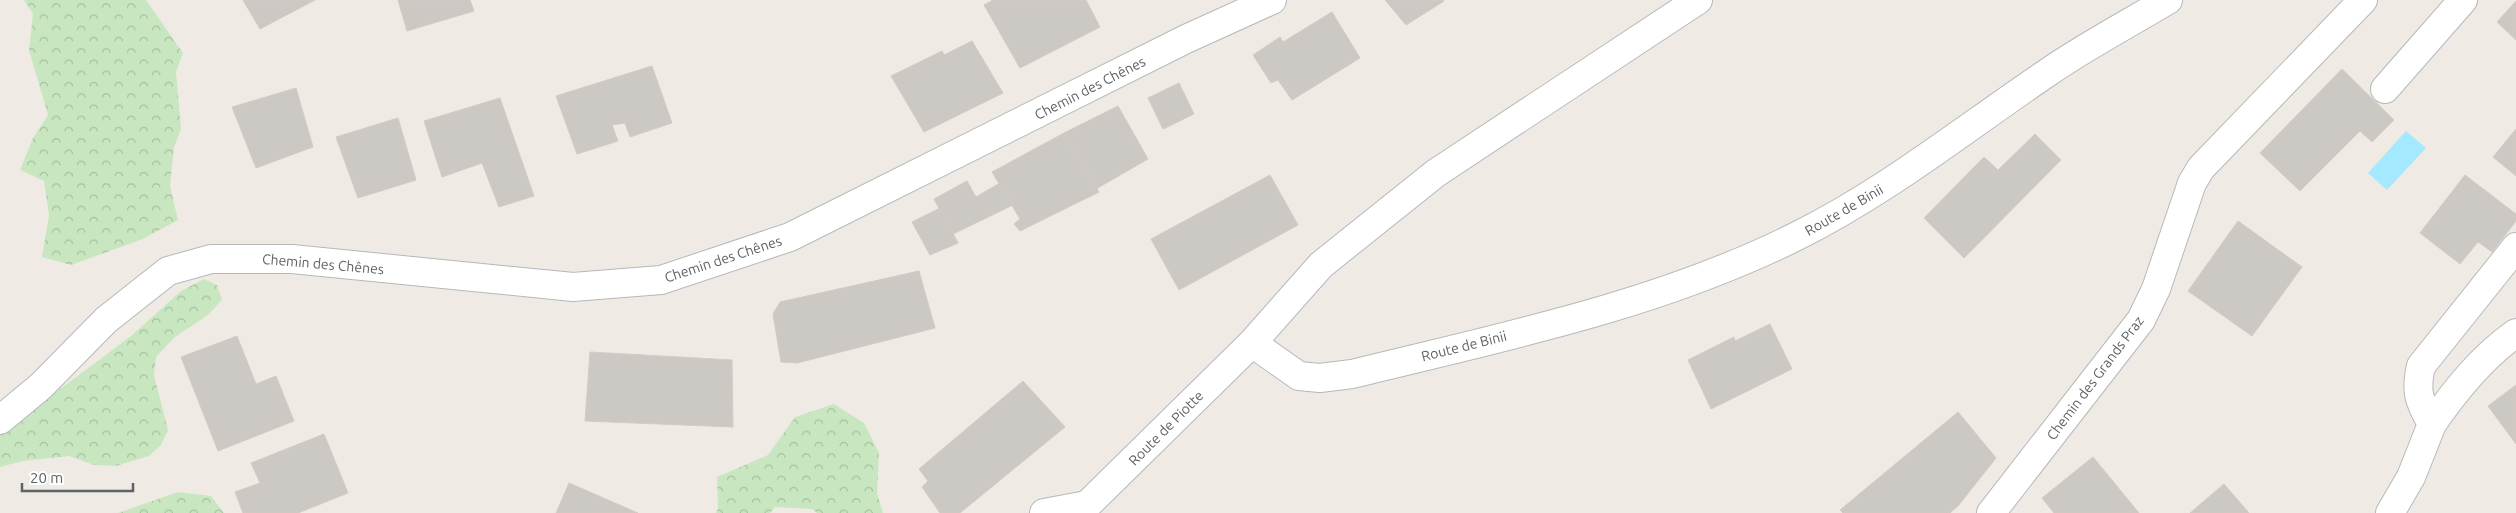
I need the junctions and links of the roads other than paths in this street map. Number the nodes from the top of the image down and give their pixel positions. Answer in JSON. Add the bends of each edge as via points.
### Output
{"nodes":[{"id":1,"x":1272,"y":0,"type":"edge"},
{"id":2,"x":1698,"y":0,"type":"edge"},
{"id":3,"x":2168,"y":0,"type":"edge"},
{"id":4,"x":2363,"y":0,"type":"edge"},
{"id":5,"x":2463,"y":0,"type":"edge"},
{"id":6,"x":2385,"y":89,"type":"dead end"},
{"id":7,"x":2516,"y":248,"type":"edge"},
{"id":8,"x":2516,"y":333,"type":"edge"},
{"id":9,"x":1252,"y":343,"type":"junction"},
{"id":10,"x":0,"y":420,"type":"edge"},
{"id":11,"x":2432,"y":424,"type":"junction"},
{"id":12,"x":1083,"y":509,"type":"edge"},
{"id":13,"x":1044,"y":513,"type":"edge"},
{"id":14,"x":1991,"y":513,"type":"edge"},
{"id":15,"x":2390,"y":513,"type":"edge"}],
"edges":[{"from":1,"to":10,"type":"street","name":"Chemin des Chênes","via":[[1186,39],[790,237],[661,280],[573,288],[292,259],[211,259],[168,271],[106,320],[41,386]]},
{"from":2,"to":9,"type":"street","via":[[1436,173],[1321,265]]},
{"from":3,"to":9,"type":"street","name":"Route de Binii","via":[[2049,71],[1888,184],[1796,237],[1706,276],[1596,313],[1352,374],[1320,378],[1299,376]]},
{"from":4,"to":14,"type":"street","name":"Chemin des Grands Praz","via":[[2201,168],[2192,183],[2156,289],[2141,320]]},
{"from":5,"to":6,"type":"street"},
{"from":7,"to":11,"type":"street","via":[[2421,366],[2417,384],[2420,402]]},
{"from":8,"to":11,"type":"street","via":[[2500,344],[2458,386]]},
{"from":9,"to":12,"type":"street","name":"Route de Piotte"},
{"from":11,"to":15,"type":"street","via":[[2411,477]]},
{"from":12,"to":13,"type":"street"}]}
